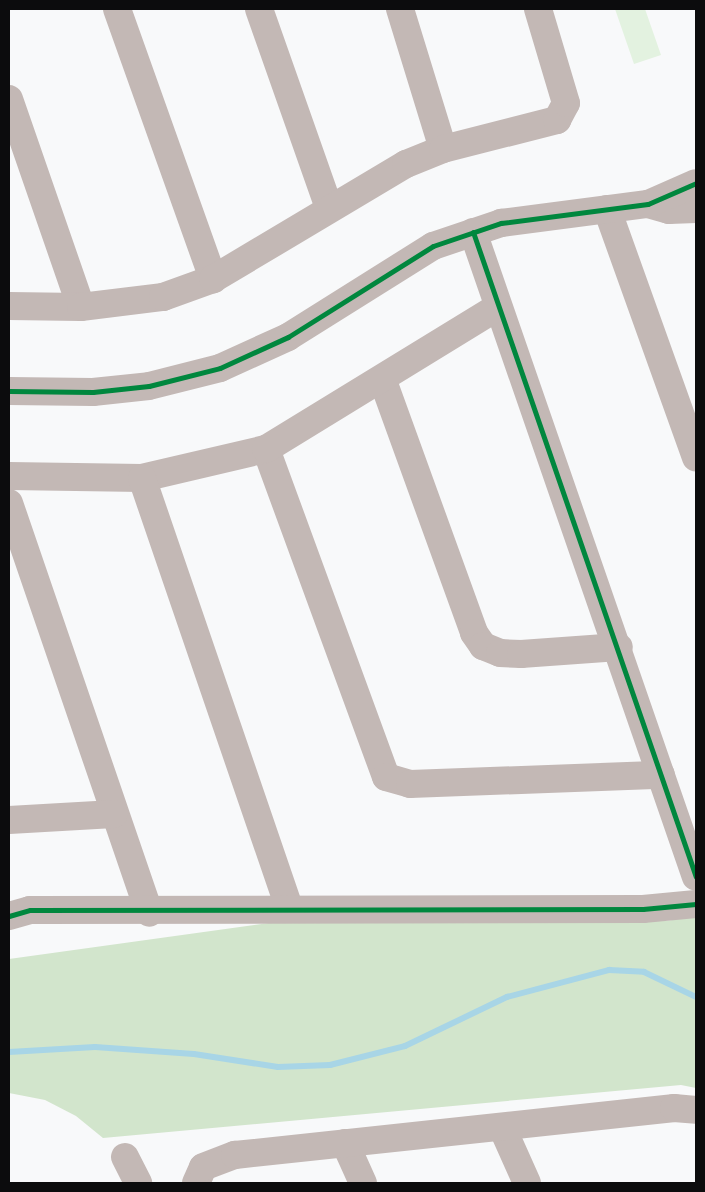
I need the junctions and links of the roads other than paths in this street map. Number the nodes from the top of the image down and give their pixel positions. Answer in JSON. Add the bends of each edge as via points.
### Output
{"nodes":[{"id":1,"x":117,"y":9,"type":"edge"},
{"id":2,"x":259,"y":9,"type":"edge"},
{"id":3,"x":400,"y":9,"type":"edge"},
{"id":4,"x":538,"y":9,"type":"edge"},
{"id":5,"x":9,"y":99,"type":"edge"},
{"id":6,"x":443,"y":149,"type":"junction"},
{"id":7,"x":696,"y":182,"type":"edge"},
{"id":8,"x":648,"y":204,"type":"junction"},
{"id":9,"x":329,"y":208,"type":"junction"},
{"id":10,"x":607,"y":209,"type":"junction"},
{"id":11,"x":696,"y":209,"type":"edge"},
{"id":12,"x":472,"y":232,"type":"junction"},
{"id":13,"x":213,"y":279,"type":"junction"},
{"id":14,"x":9,"y":306,"type":"edge"},
{"id":15,"x":81,"y":307,"type":"junction"},
{"id":16,"x":498,"y":307,"type":"junction"},
{"id":17,"x":383,"y":381,"type":"junction"},
{"id":18,"x":9,"y":391,"type":"edge"},
{"id":19,"x":266,"y":449,"type":"junction"},
{"id":20,"x":696,"y":458,"type":"edge"},
{"id":21,"x":9,"y":476,"type":"edge"},
{"id":22,"x":142,"y":478,"type":"junction"},
{"id":23,"x":9,"y":503,"type":"edge"},
{"id":24,"x":619,"y":647,"type":"junction"},
{"id":25,"x":661,"y":775,"type":"junction"},
{"id":26,"x":114,"y":814,"type":"junction"},
{"id":27,"x":9,"y":820,"type":"edge"},
{"id":28,"x":696,"y":877,"type":"edge"},
{"id":29,"x":696,"y":904,"type":"edge"},
{"id":30,"x":288,"y":908,"type":"junction"},
{"id":31,"x":16,"y":909,"type":"edge"},
{"id":32,"x":150,"y":913,"type":"junction"},
{"id":33,"x":696,"y":1110,"type":"edge"},
{"id":34,"x":502,"y":1126,"type":"junction"},
{"id":35,"x":345,"y":1143,"type":"junction"},
{"id":36,"x":125,"y":1157,"type":"dead end"},
{"id":37,"x":138,"y":1183,"type":"edge"},
{"id":38,"x":196,"y":1183,"type":"edge"},
{"id":39,"x":363,"y":1183,"type":"edge"},
{"id":40,"x":526,"y":1183,"type":"edge"}],
"edges":[{"from":1,"to":13,"type":"street"},
{"from":2,"to":9,"type":"street"},
{"from":3,"to":6,"type":"street"},
{"from":4,"to":6,"type":"street","via":[[560,75],[564,113],[557,120],[522,132]]},
{"from":5,"to":15,"type":"street"},
{"from":6,"to":9,"type":"street","via":[[373,181]]},
{"from":7,"to":8,"type":"street"},
{"from":8,"to":10,"type":"street"},
{"from":8,"to":11,"type":"street","via":[[669,210]]},
{"from":9,"to":13,"type":"street"},
{"from":10,"to":12,"type":"street","via":[[501,223]]},
{"from":10,"to":20,"type":"street"},
{"from":12,"to":16,"type":"street"},
{"from":12,"to":18,"type":"street","via":[[402,262],[288,337],[220,368],[150,386],[93,392]]},
{"from":13,"to":15,"type":"street","via":[[162,297]]},
{"from":14,"to":15,"type":"street"},
{"from":16,"to":17,"type":"street"},
{"from":16,"to":24,"type":"street"},
{"from":17,"to":19,"type":"street"},
{"from":17,"to":24,"type":"street","via":[[474,633],[483,646],[500,653],[521,654]]},
{"from":19,"to":22,"type":"street"},
{"from":19,"to":25,"type":"street","via":[[386,776],[410,784]]},
{"from":21,"to":22,"type":"street"},
{"from":22,"to":30,"type":"street"},
{"from":23,"to":26,"type":"street"},
{"from":24,"to":25,"type":"street"},
{"from":25,"to":28,"type":"street"},
{"from":26,"to":27,"type":"street"},
{"from":26,"to":32,"type":"street"},
{"from":29,"to":30,"type":"street","via":[[643,909]]},
{"from":30,"to":32,"type":"street"},
{"from":31,"to":32,"type":"street"},
{"from":33,"to":34,"type":"street","via":[[674,1108]]},
{"from":34,"to":35,"type":"street"},
{"from":34,"to":40,"type":"street"},
{"from":35,"to":38,"type":"street","via":[[214,1160],[203,1167]]},
{"from":35,"to":39,"type":"street"},
{"from":36,"to":37,"type":"street"}]}
